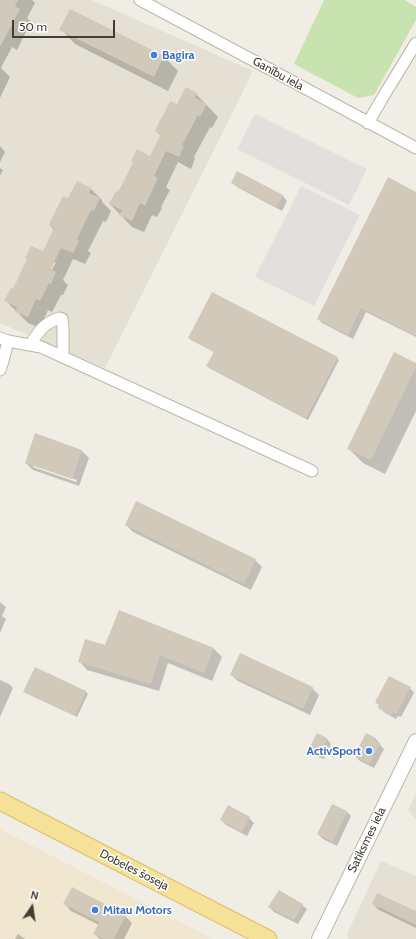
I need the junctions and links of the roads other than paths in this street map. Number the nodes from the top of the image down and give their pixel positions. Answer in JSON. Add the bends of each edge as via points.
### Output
{"nodes":[{"id":1,"x":140,"y":0,"type":"edge"},
{"id":2,"x":416,"y":43,"type":"edge"},
{"id":3,"x":368,"y":123,"type":"junction"},
{"id":4,"x":416,"y":148,"type":"edge"},
{"id":5,"x":4,"y":340,"type":"edge"},
{"id":6,"x":30,"y":345,"type":"junction"},
{"id":7,"x":63,"y":357,"type":"junction"},
{"id":8,"x":0,"y":370,"type":"edge"},
{"id":9,"x":312,"y":471,"type":"dead end"},
{"id":10,"x":416,"y":741,"type":"edge"},
{"id":11,"x":0,"y":801,"type":"edge"},
{"id":12,"x":268,"y":939,"type":"edge"},
{"id":13,"x":319,"y":939,"type":"edge"}],
"edges":[{"from":1,"to":3,"type":"street","name":"Ganību iela"},
{"from":2,"to":3,"type":"street"},
{"from":3,"to":4,"type":"street","name":"Ganību iela"},
{"from":5,"to":6,"type":"street"},
{"from":5,"to":8,"type":"street"},
{"from":6,"to":7,"type":"street","via":[[41,346]]},
{"from":6,"to":7,"type":"street","via":[[40,329],[53,320],[62,319]]},
{"from":7,"to":9,"type":"street"},
{"from":10,"to":13,"type":"street","name":"Satiksmes iela"},
{"from":11,"to":12,"type":"main road","name":"Dobeles šoseja"}]}
